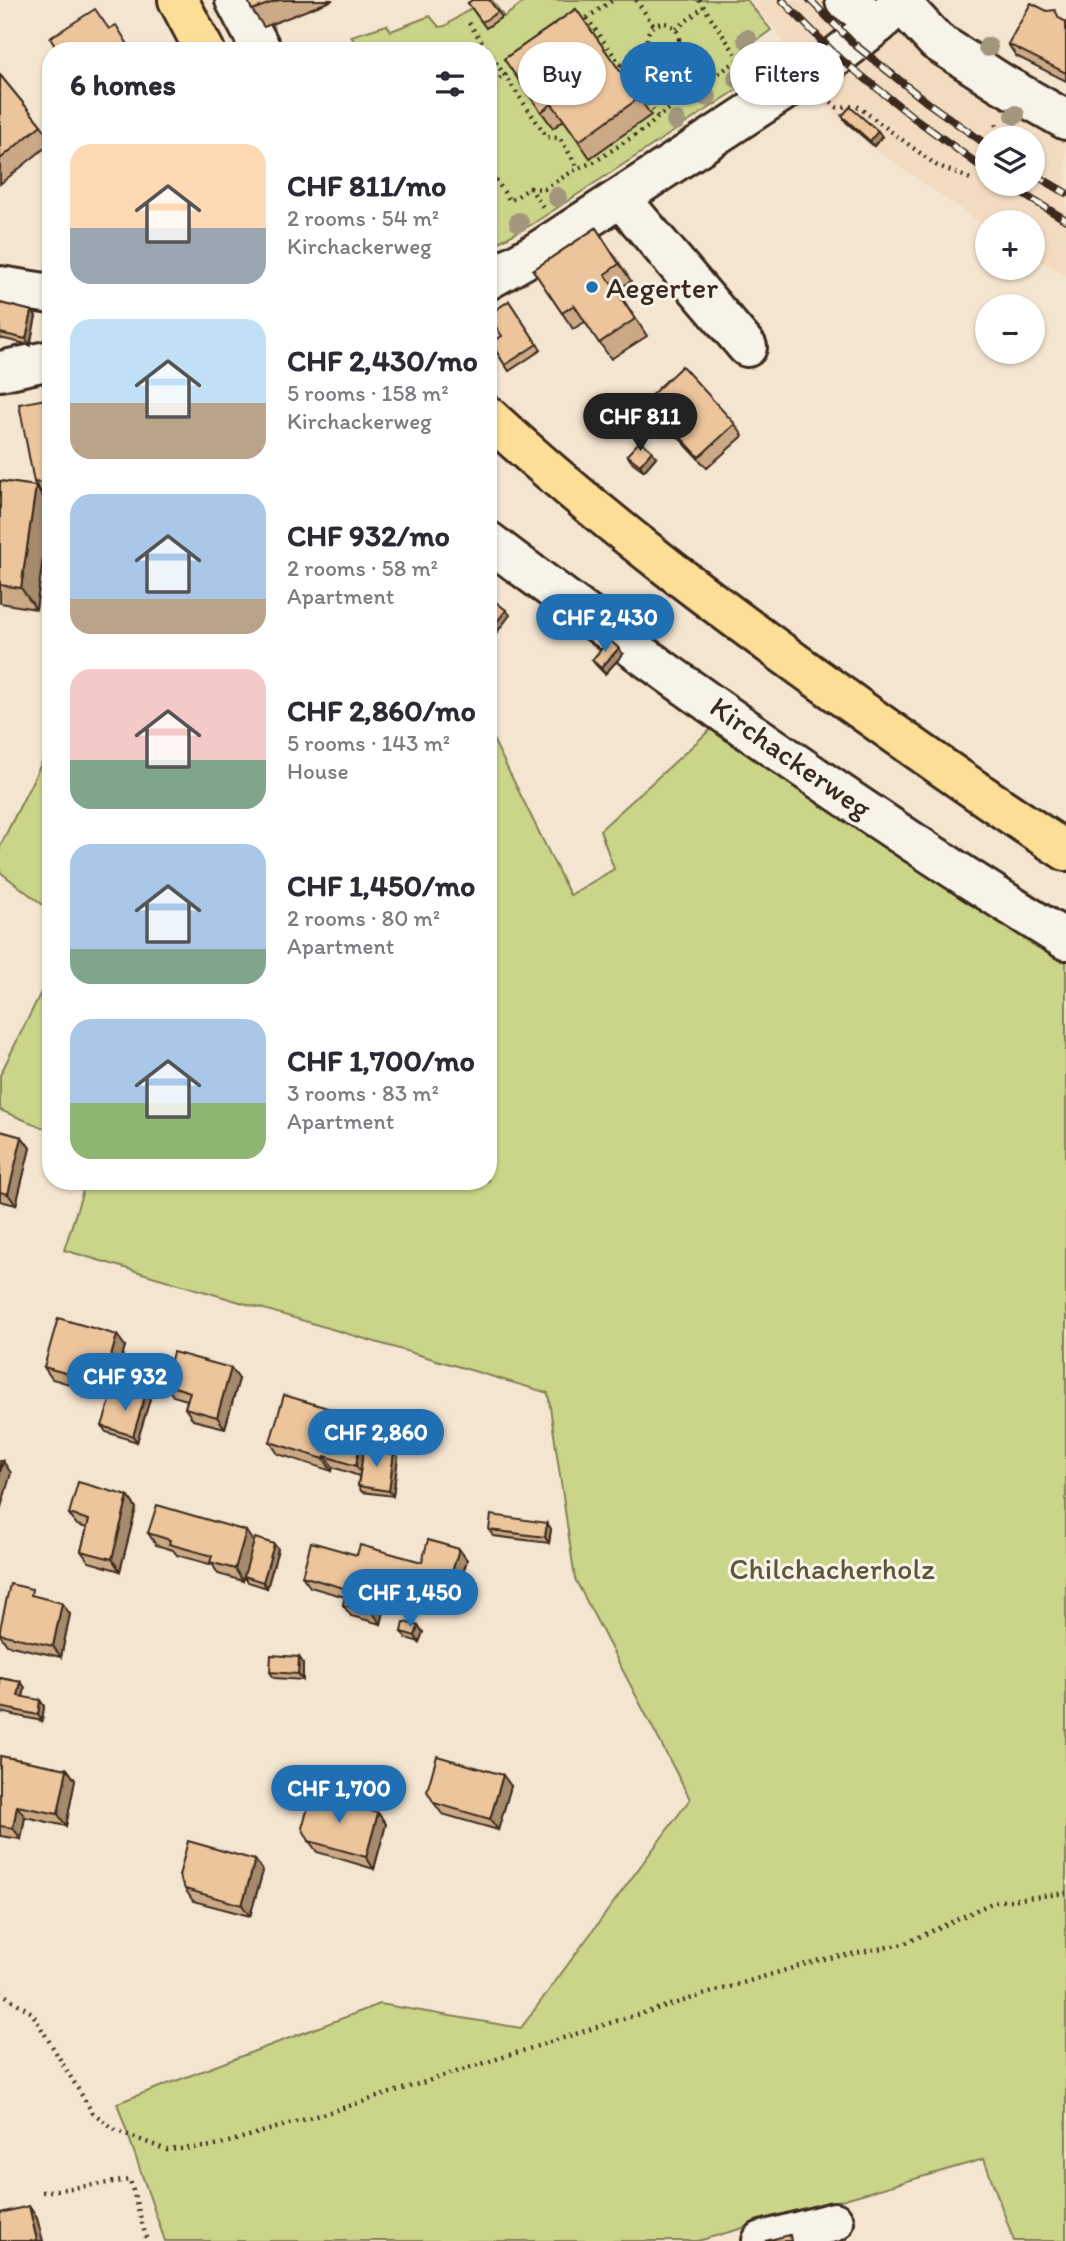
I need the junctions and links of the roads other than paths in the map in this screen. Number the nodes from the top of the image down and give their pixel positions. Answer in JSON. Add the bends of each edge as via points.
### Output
{"nodes":[{"id":1,"x":178,"y":0,"type":"edge"},
{"id":2,"x":235,"y":0,"type":"edge"},
{"id":3,"x":845,"y":0,"type":"edge"},
{"id":4,"x":893,"y":9,"type":"edge"},
{"id":5,"x":200,"y":42,"type":"edge"},
{"id":6,"x":257,"y":42,"type":"edge"},
{"id":7,"x":1066,"y":120,"type":"edge"},
{"id":8,"x":621,"y":199,"type":"junction"},
{"id":9,"x":497,"y":275,"type":"edge"},
{"id":10,"x":0,"y":286,"type":"edge"},
{"id":11,"x":42,"y":293,"type":"edge"},
{"id":12,"x":747,"y":347,"type":"dead end"},
{"id":13,"x":42,"y":362,"type":"edge"},
{"id":14,"x":0,"y":371,"type":"edge"},
{"id":15,"x":497,"y":424,"type":"edge"},
{"id":16,"x":497,"y":548,"type":"edge"},
{"id":17,"x":1066,"y":851,"type":"edge"},
{"id":18,"x":1066,"y":940,"type":"edge"},
{"id":19,"x":834,"y":2222,"type":"dead end"},
{"id":20,"x":762,"y":2241,"type":"edge"}],
"edges":[{"from":1,"to":5,"type":"main road"},
{"from":2,"to":6,"type":"street"},
{"from":3,"to":4,"type":"street"},
{"from":4,"to":7,"type":"street","via":[[1001,83]]},
{"from":4,"to":8,"type":"street","via":[[837,56]]},
{"from":8,"to":9,"type":"street"},
{"from":8,"to":12,"type":"street"},
{"from":10,"to":11,"type":"street"},
{"from":13,"to":14,"type":"street"},
{"from":15,"to":17,"type":"main road","via":[[615,527],[766,642]]},
{"from":16,"to":18,"type":"street","name":"Kirchackerweg","via":[[753,733]]},
{"from":19,"to":20,"type":"street"}]}
